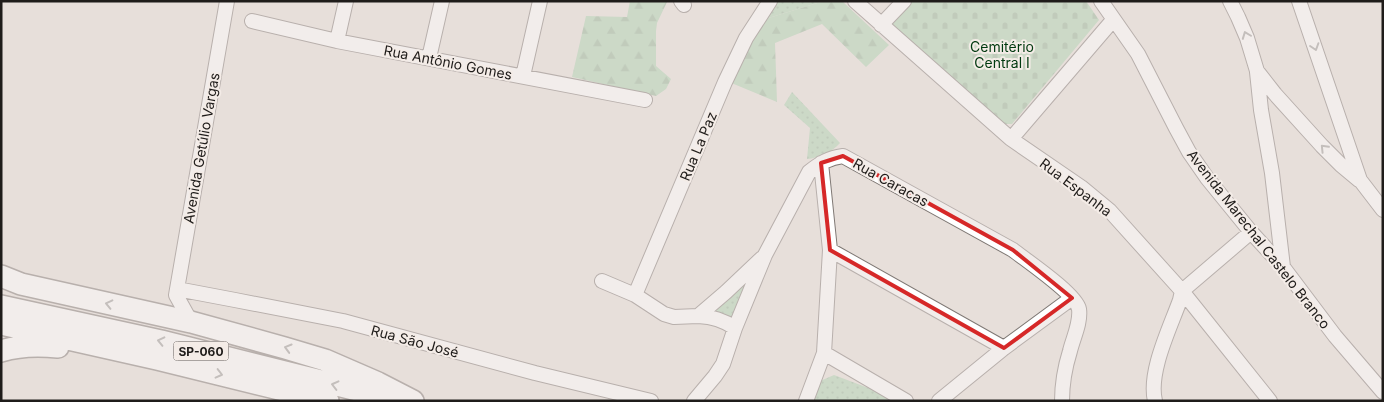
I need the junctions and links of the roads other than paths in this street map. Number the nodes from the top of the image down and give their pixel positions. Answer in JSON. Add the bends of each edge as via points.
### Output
{"nodes":[{"id":1,"x":227,"y":1,"type":"edge"},
{"id":2,"x":346,"y":1,"type":"edge"},
{"id":3,"x":442,"y":1,"type":"edge"},
{"id":4,"x":540,"y":1,"type":"edge"},
{"id":5,"x":770,"y":1,"type":"edge"},
{"id":6,"x":855,"y":1,"type":"edge"},
{"id":7,"x":904,"y":1,"type":"edge"},
{"id":8,"x":1101,"y":1,"type":"edge"},
{"id":9,"x":1230,"y":1,"type":"edge"},
{"id":10,"x":1299,"y":1,"type":"edge"},
{"id":11,"x":1113,"y":20,"type":"junction"},
{"id":12,"x":252,"y":21,"type":"dead end"},
{"id":13,"x":881,"y":25,"type":"junction"},
{"id":14,"x":337,"y":41,"type":"junction"},
{"id":15,"x":429,"y":58,"type":"junction"},
{"id":16,"x":1257,"y":71,"type":"junction"},
{"id":17,"x":523,"y":76,"type":"junction"},
{"id":18,"x":645,"y":100,"type":"dead end"},
{"id":19,"x":1011,"y":139,"type":"junction"},
{"id":20,"x":821,"y":163,"type":"junction"},
{"id":21,"x":1360,"y":180,"type":"junction"},
{"id":22,"x":1383,"y":210,"type":"edge"},
{"id":23,"x":1252,"y":232,"type":"junction"},
{"id":24,"x":830,"y":250,"type":"junction"},
{"id":25,"x":765,"y":255,"type":"junction"},
{"id":26,"x":1283,"y":267,"type":"junction"},
{"id":27,"x":1,"y":276,"type":"edge"},
{"id":28,"x":602,"y":281,"type":"dead end"},
{"id":29,"x":1182,"y":291,"type":"junction"},
{"id":30,"x":176,"y":292,"type":"junction"},
{"id":31,"x":635,"y":295,"type":"junction"},
{"id":32,"x":1072,"y":298,"type":"junction"},
{"id":33,"x":1,"y":306,"type":"edge"},
{"id":34,"x":156,"y":314,"type":"junction"},
{"id":35,"x":698,"y":316,"type":"junction"},
{"id":36,"x":191,"y":322,"type":"junction"},
{"id":37,"x":1,"y":324,"type":"edge"},
{"id":38,"x":735,"y":328,"type":"junction"},
{"id":39,"x":1004,"y":348,"type":"junction"},
{"id":40,"x":1,"y":351,"type":"edge"},
{"id":41,"x":824,"y":353,"type":"junction"},
{"id":42,"x":157,"y":359,"type":"junction"},
{"id":43,"x":1383,"y":392,"type":"edge"},
{"id":44,"x":328,"y":401,"type":"edge"},
{"id":45,"x":400,"y":401,"type":"edge"},
{"id":46,"x":413,"y":401,"type":"edge"},
{"id":47,"x":651,"y":401,"type":"edge"},
{"id":48,"x":694,"y":401,"type":"edge"},
{"id":49,"x":806,"y":401,"type":"edge"},
{"id":50,"x":906,"y":401,"type":"edge"},
{"id":51,"x":939,"y":401,"type":"edge"},
{"id":52,"x":1062,"y":401,"type":"edge"},
{"id":53,"x":1155,"y":401,"type":"edge"},
{"id":54,"x":1270,"y":401,"type":"edge"}],
"edges":[{"from":1,"to":30,"type":"street","name":"Avenida Getúlio Vargas"},
{"from":2,"to":14,"type":"street"},
{"from":3,"to":15,"type":"street"},
{"from":4,"to":17,"type":"street"},
{"from":5,"to":31,"type":"street","name":"Rua La Paz","via":[[746,38],[724,82]]},
{"from":6,"to":13,"type":"street","name":"Rua Espanha"},
{"from":7,"to":13,"type":"street"},
{"from":8,"to":11,"type":"street","name":"Avenida Marechal Castelo Branco"},
{"from":16,"to":9,"type":"street","one_way":true,"via":[[1247,38]]},
{"from":10,"to":21,"type":"street","one_way":true},
{"from":11,"to":19,"type":"street"},
{"from":11,"to":23,"type":"street","name":"Avenida Marechal Castelo Branco","via":[[1138,54],[1189,152]]},
{"from":12,"to":14,"type":"street","name":"Rua Antônio Gomes"},
{"from":13,"to":19,"type":"street","name":"Rua Espanha"},
{"from":14,"to":15,"type":"street","name":"Rua Antônio Gomes"},
{"from":15,"to":17,"type":"street","name":"Rua Antônio Gomes"},
{"from":21,"to":16,"type":"street","one_way":true,"via":[[1322,146]]},
{"from":16,"to":26,"type":"street"},
{"from":17,"to":18,"type":"street","name":"Rua Antônio Gomes"},
{"from":19,"to":29,"type":"street","name":"Rua Espanha","via":[[1110,211]]},
{"from":20,"to":24,"type":"street"},
{"from":20,"to":25,"type":"street","via":[[809,172]]},
{"from":20,"to":32,"type":"street","name":"Rua Caracas","via":[[843,156],[1013,250]]},
{"from":21,"to":22,"type":"street"},
{"from":23,"to":26,"type":"street","name":"Avenida Marechal Castelo Branco"},
{"from":23,"to":29,"type":"street"},
{"from":24,"to":39,"type":"street"},
{"from":24,"to":41,"type":"street"},
{"from":25,"to":35,"type":"street"},
{"from":25,"to":38,"type":"street"},
{"from":26,"to":43,"type":"street","name":"Avenida Marechal Castelo Branco"},
{"from":34,"to":27,"type":"highway","one_way":true,"via":[[21,284]]},
{"from":28,"to":31,"type":"street"},
{"from":29,"to":53,"type":"street","via":[[1155,367]]},
{"from":29,"to":54,"type":"street","name":"Rua Espanha"},
{"from":30,"to":34,"type":"street"},
{"from":30,"to":36,"type":"street"},
{"from":30,"to":47,"type":"street","name":"Rua São José","via":[[235,300],[342,322]]},
{"from":31,"to":35,"type":"street","via":[[664,314]]},
{"from":32,"to":39,"type":"street"},
{"from":32,"to":52,"type":"street","via":[[1079,308],[1078,323],[1064,373]]},
{"from":45,"to":33,"type":"highway","number":"SP-060","one_way":true,"via":[[161,341]]},
{"from":34,"to":36,"type":"highway"},
{"from":35,"to":38,"type":"street","via":[[716,318]]},
{"from":46,"to":36,"type":"highway","one_way":true,"via":[[325,360]]},
{"from":37,"to":42,"type":"highway","number":"SP-060"},
{"from":38,"to":48,"type":"street","via":[[723,364]]},
{"from":39,"to":51,"type":"street"},
{"from":40,"to":42,"type":"highway","via":[[43,345]]},
{"from":41,"to":49,"type":"street"},
{"from":41,"to":50,"type":"street"},
{"from":42,"to":44,"type":"highway","number":"SP-060","one_way":true}]}
